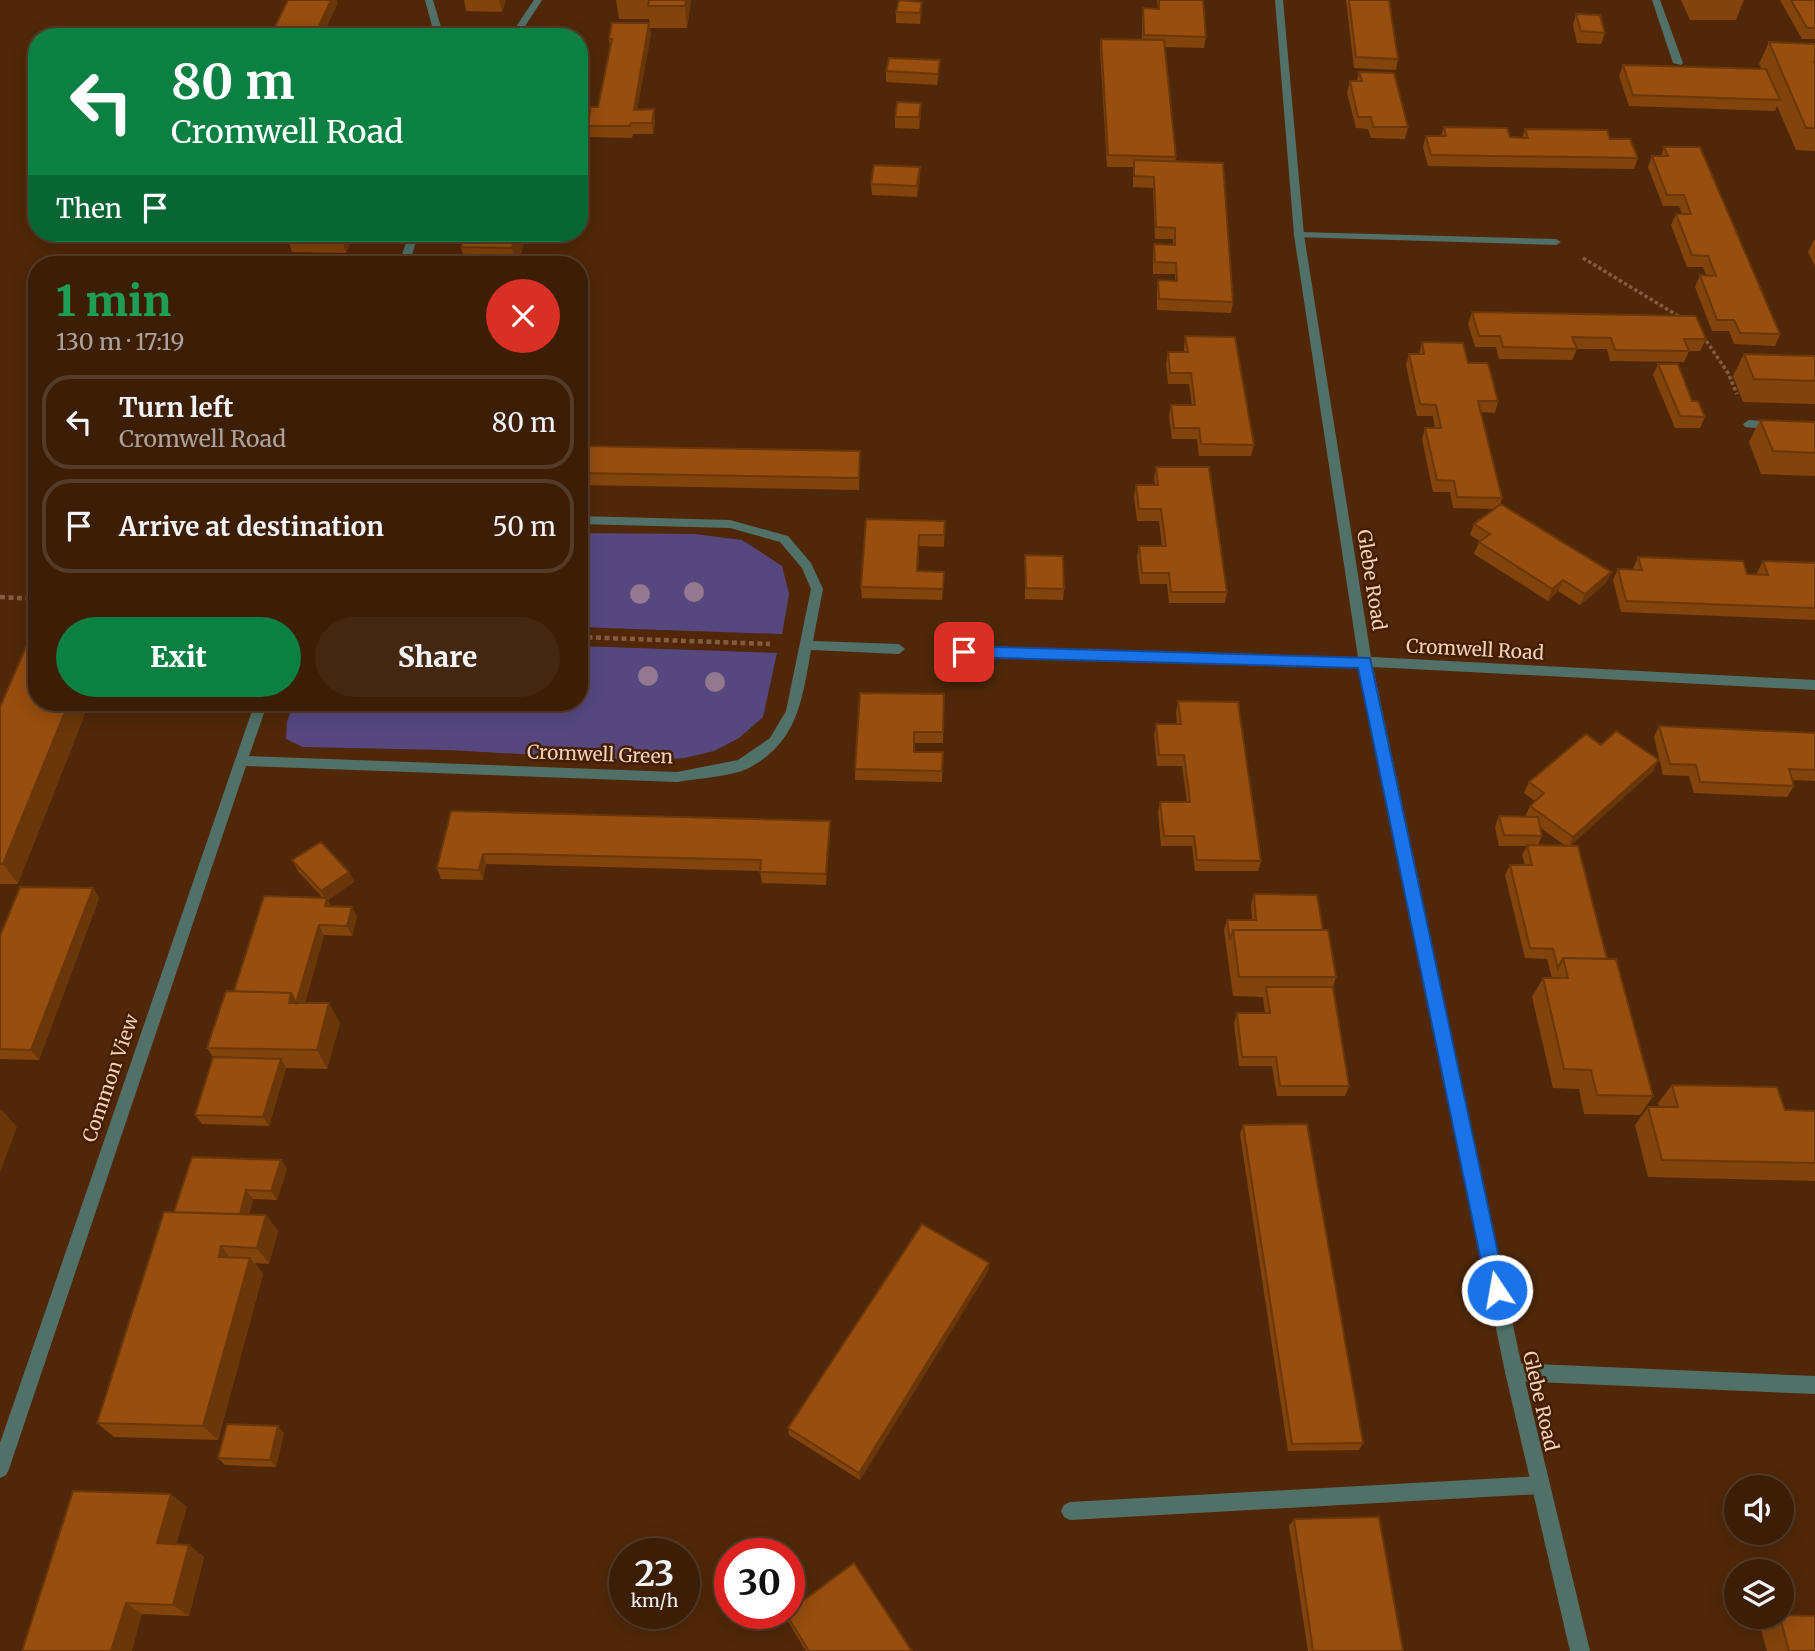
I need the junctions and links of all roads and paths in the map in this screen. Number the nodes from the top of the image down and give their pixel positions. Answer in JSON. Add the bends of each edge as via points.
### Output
{"nodes":[{"id":1,"x":429,"y":0,"type":"edge"},
{"id":2,"x":538,"y":0,"type":"edge"},
{"id":3,"x":1279,"y":0,"type":"edge"},
{"id":4,"x":1656,"y":0,"type":"edge"},
{"id":5,"x":437,"y":28,"type":"edge"},
{"id":6,"x":519,"y":28,"type":"edge"},
{"id":7,"x":1678,"y":63,"type":"dead end"},
{"id":8,"x":1299,"y":235,"type":"junction"},
{"id":9,"x":1556,"y":243,"type":"joint"},
{"id":10,"x":1683,"y":319,"type":"edge"},
{"id":11,"x":1694,"y":326,"type":"edge"},
{"id":12,"x":1749,"y":424,"type":"joint"},
{"id":13,"x":1789,"y":426,"type":"edge"},
{"id":14,"x":588,"y":520,"type":"edge"},
{"id":15,"x":0,"y":597,"type":"edge"},
{"id":16,"x":28,"y":599,"type":"edge"},
{"id":17,"x":588,"y":637,"type":"edge"},
{"id":18,"x":761,"y":643,"type":"dead end"},
{"id":19,"x":806,"y":645,"type":"junction"},
{"id":20,"x":899,"y":649,"type":"dead end"},
{"id":21,"x":964,"y":652,"type":"dead end"},
{"id":22,"x":1365,"y":662,"type":"junction"},
{"id":23,"x":1815,"y":685,"type":"edge"},
{"id":24,"x":258,"y":711,"type":"edge"},
{"id":25,"x":241,"y":761,"type":"junction"},
{"id":26,"x":1514,"y":1372,"type":"junction"},
{"id":27,"x":1815,"y":1385,"type":"edge"},
{"id":28,"x":0,"y":1469,"type":"edge"},
{"id":29,"x":1541,"y":1485,"type":"junction"},
{"id":30,"x":1070,"y":1511,"type":"dead end"},
{"id":31,"x":1580,"y":1651,"type":"edge"}],
"edges":[{"from":1,"to":5,"type":"street"},
{"from":2,"to":6,"type":"street"},
{"from":3,"to":8,"type":"street","name":"Glebe Road"},
{"from":4,"to":7,"type":"street"},
{"from":8,"to":9,"type":"street"},
{"from":8,"to":22,"type":"street","name":"Glebe Road"},
{"from":9,"to":10,"type":"path"},
{"from":11,"to":12,"type":"path","via":[[1728,373]]},
{"from":12,"to":13,"type":"street"},
{"from":14,"to":19,"type":"street","name":"Cromwell Green","via":[[730,524],[784,539],[807,566],[817,589]]},
{"from":15,"to":16,"type":"path"},
{"from":17,"to":18,"type":"path"},
{"from":19,"to":20,"type":"street"},
{"from":19,"to":25,"type":"street","name":"Cromwell Green","via":[[793,711],[775,742],[742,765],[677,777]]},
{"from":21,"to":22,"type":"street","name":"Cromwell Road"},
{"from":22,"to":23,"type":"street","name":"Cromwell Road"},
{"from":22,"to":26,"type":"street","name":"Glebe Road"},
{"from":24,"to":25,"type":"street","name":"Common View"},
{"from":25,"to":28,"type":"street","name":"Common View"},
{"from":26,"to":27,"type":"street"},
{"from":26,"to":29,"type":"street","name":"Glebe Road"},
{"from":29,"to":30,"type":"street"},
{"from":29,"to":31,"type":"street","name":"Glebe Road"}]}
